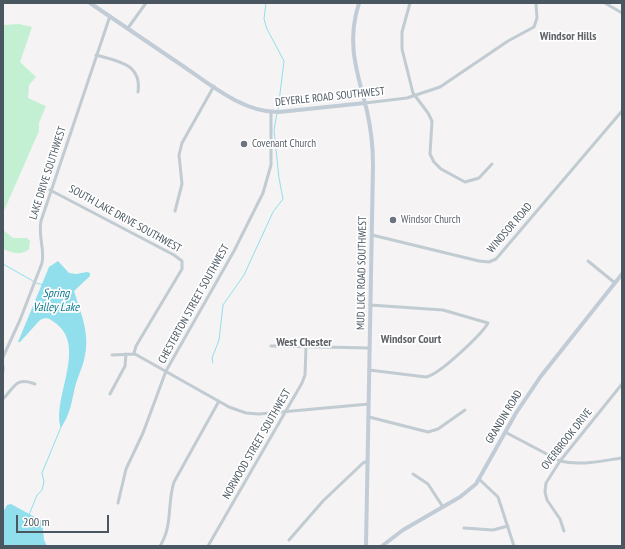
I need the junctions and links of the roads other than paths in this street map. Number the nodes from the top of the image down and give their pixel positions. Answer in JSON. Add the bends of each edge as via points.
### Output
{"nodes":[{"id":1,"x":90,"y":3,"type":"edge"},
{"id":2,"x":146,"y":3,"type":"edge"},
{"id":3,"x":359,"y":3,"type":"edge"},
{"id":4,"x":410,"y":3,"type":"edge"},
{"id":5,"x":536,"y":3,"type":"edge"},
{"id":6,"x":605,"y":3,"type":"edge"},
{"id":7,"x":622,"y":12,"type":"edge"},
{"id":8,"x":110,"y":16,"type":"junction"},
{"id":9,"x":128,"y":28,"type":"junction"},
{"id":10,"x":96,"y":55,"type":"junction"},
{"id":11,"x":214,"y":86,"type":"junction"},
{"id":12,"x":138,"y":92,"type":"dead end"},
{"id":13,"x":415,"y":96,"type":"junction"},
{"id":14,"x":365,"y":103,"type":"junction"},
{"id":15,"x":622,"y":111,"type":"edge"},
{"id":16,"x":274,"y":112,"type":"junction"},
{"id":17,"x":492,"y":164,"type":"dead end"},
{"id":18,"x":50,"y":190,"type":"junction"},
{"id":19,"x":175,"y":211,"type":"dead end"},
{"id":20,"x":372,"y":235,"type":"junction"},
{"id":21,"x":588,"y":260,"type":"dead end"},
{"id":22,"x":622,"y":274,"type":"edge"},
{"id":23,"x":615,"y":282,"type":"junction"},
{"id":24,"x":370,"y":305,"type":"junction"},
{"id":25,"x":271,"y":346,"type":"dead end"},
{"id":26,"x":306,"y":347,"type":"junction"},
{"id":27,"x":370,"y":348,"type":"junction"},
{"id":28,"x":134,"y":353,"type":"junction"},
{"id":29,"x":126,"y":354,"type":"junction"},
{"id":30,"x":112,"y":355,"type":"dead end"},
{"id":31,"x":3,"y":357,"type":"edge"},
{"id":32,"x":3,"y":366,"type":"edge"},
{"id":33,"x":369,"y":370,"type":"junction"},
{"id":34,"x":166,"y":371,"type":"junction"},
{"id":35,"x":3,"y":372,"type":"edge"},
{"id":36,"x":34,"y":384,"type":"dead end"},
{"id":37,"x":622,"y":384,"type":"edge"},
{"id":38,"x":110,"y":394,"type":"dead end"},
{"id":39,"x":3,"y":399,"type":"edge"},
{"id":40,"x":219,"y":401,"type":"junction"},
{"id":41,"x":369,"y":404,"type":"junction"},
{"id":42,"x":465,"y":410,"type":"dead end"},
{"id":43,"x":286,"y":411,"type":"junction"},
{"id":44,"x":369,"y":417,"type":"junction"},
{"id":45,"x":505,"y":432,"type":"junction"},
{"id":46,"x":622,"y":458,"type":"edge"},
{"id":47,"x":368,"y":461,"type":"junction"},
{"id":48,"x":560,"y":461,"type":"junction"},
{"id":49,"x":413,"y":474,"type":"dead end"},
{"id":50,"x":479,"y":479,"type":"junction"},
{"id":51,"x":118,"y":503,"type":"dead end"},
{"id":52,"x":443,"y":507,"type":"junction"},
{"id":53,"x":508,"y":526,"type":"junction"},
{"id":54,"x":464,"y":528,"type":"dead end"},
{"id":55,"x":564,"y":531,"type":"dead end"},
{"id":56,"x":289,"y":540,"type":"dead end"},
{"id":57,"x":160,"y":546,"type":"edge"},
{"id":58,"x":208,"y":546,"type":"edge"},
{"id":59,"x":366,"y":546,"type":"edge"},
{"id":60,"x":382,"y":546,"type":"edge"},
{"id":61,"x":514,"y":546,"type":"edge"}],
"edges":[{"from":1,"to":8,"type":"street","name":"DEYERLE ROAD SOUTHWEST"},
{"from":2,"to":9,"type":"street"},
{"from":3,"to":14,"type":"street","name":"MUD LICK ROAD SOUTHWEST","via":[[353,25],[353,50],[356,74]]},
{"from":4,"to":13,"type":"street","via":[[401,43]]},
{"from":5,"to":13,"type":"street","name":"DEYERLE ROAD SOUTHWEST","via":[[536,23],[532,29],[508,41],[446,83]]},
{"from":6,"to":7,"type":"street"},
{"from":8,"to":9,"type":"street","name":"DEYERLE ROAD SOUTHWEST"},
{"from":8,"to":10,"type":"street","name":"LAKE DRIVE SOUTHWEST"},
{"from":9,"to":11,"type":"street","name":"DEYERLE ROAD SOUTHWEST"},
{"from":10,"to":12,"type":"street","via":[[129,66],[138,79]]},
{"from":10,"to":18,"type":"street","name":"LAKE DRIVE SOUTHWEST"},
{"from":11,"to":16,"type":"street","name":"DEYERLE ROAD SOUTHWEST","via":[[251,107]]},
{"from":11,"to":19,"type":"street","via":[[182,144],[179,155],[182,184]]},
{"from":13,"to":14,"type":"street","name":"DEYERLE ROAD SOUTHWEST"},
{"from":13,"to":17,"type":"street","via":[[430,116],[432,128],[429,151],[438,166],[459,180],[469,182],[479,178]]},
{"from":14,"to":16,"type":"street","name":"DEYERLE ROAD SOUTHWEST"},
{"from":14,"to":20,"type":"street","name":"MUD LICK ROAD SOUTHWEST","via":[[373,150]]},
{"from":15,"to":20,"type":"street","name":"WINDSOR ROAD","via":[[502,254],[493,261]]},
{"from":16,"to":34,"type":"street","name":"CHESTERTON STREET SOUTHWEST","via":[[271,165],[263,193],[234,251]]},
{"from":18,"to":28,"type":"street","name":"SOUTH LAKE DRIVE SOUTHWEST","via":[[174,255],[182,262],[182,269]]},
{"from":18,"to":31,"type":"street","name":"LAKE DRIVE SOUTHWEST","via":[[39,230],[42,263]]},
{"from":20,"to":24,"type":"street","name":"MUD LICK ROAD SOUTHWEST"},
{"from":21,"to":23,"type":"street"},
{"from":22,"to":23,"type":"street","name":"GRANDIN ROAD"},
{"from":23,"to":45,"type":"street","name":"GRANDIN ROAD","via":[[551,363]]},
{"from":24,"to":27,"type":"street","name":"MUD LICK ROAD SOUTHWEST"},
{"from":24,"to":33,"type":"street","via":[[443,310],[488,323],[446,367],[434,375],[426,377]]},
{"from":25,"to":26,"type":"street"},
{"from":26,"to":27,"type":"street"},
{"from":26,"to":43,"type":"street","name":"NORWOOD STREET SOUTHWEST","via":[[304,379]]},
{"from":27,"to":33,"type":"street","name":"MUD LICK ROAD SOUTHWEST"},
{"from":28,"to":29,"type":"street"},
{"from":28,"to":34,"type":"street"},
{"from":29,"to":30,"type":"street"},
{"from":29,"to":38,"type":"street","via":[[125,366]]},
{"from":32,"to":35,"type":"street"},
{"from":33,"to":41,"type":"street","name":"MUD LICK ROAD SOUTHWEST"},
{"from":34,"to":40,"type":"street"},
{"from":34,"to":51,"type":"street","name":"CHESTERTON STREET SOUTHWEST","via":[[143,433],[126,469]]},
{"from":36,"to":39,"type":"street","via":[[24,381],[17,383]]},
{"from":37,"to":48,"type":"street","name":"OVERBROOK DRIVE"},
{"from":40,"to":43,"type":"street","via":[[248,413]]},
{"from":40,"to":57,"type":"street","via":[[174,482],[169,527]]},
{"from":41,"to":43,"type":"street"},
{"from":41,"to":44,"type":"street","name":"MUD LICK ROAD SOUTHWEST"},
{"from":42,"to":44,"type":"street","via":[[438,429],[428,432]]},
{"from":43,"to":58,"type":"street","name":"NORWOOD STREET SOUTHWEST"},
{"from":44,"to":47,"type":"street","name":"MUD LICK ROAD SOUTHWEST"},
{"from":45,"to":48,"type":"street"},
{"from":45,"to":50,"type":"street","name":"GRANDIN ROAD"},
{"from":46,"to":48,"type":"street","via":[[581,464]]},
{"from":47,"to":56,"type":"street","via":[[328,496]]},
{"from":47,"to":59,"type":"street","name":"MUD LICK ROAD SOUTHWEST"},
{"from":48,"to":55,"type":"street","name":"OVERBROOK DRIVE","via":[[548,479],[545,492]]},
{"from":49,"to":52,"type":"street","via":[[428,484]]},
{"from":50,"to":52,"type":"street","name":"GRANDIN ROAD","via":[[469,491]]},
{"from":50,"to":53,"type":"street","via":[[498,497]]},
{"from":52,"to":60,"type":"street","name":"GRANDIN ROAD","via":[[403,530]]},
{"from":53,"to":54,"type":"street","via":[[493,530]]},
{"from":53,"to":61,"type":"street"}]}
